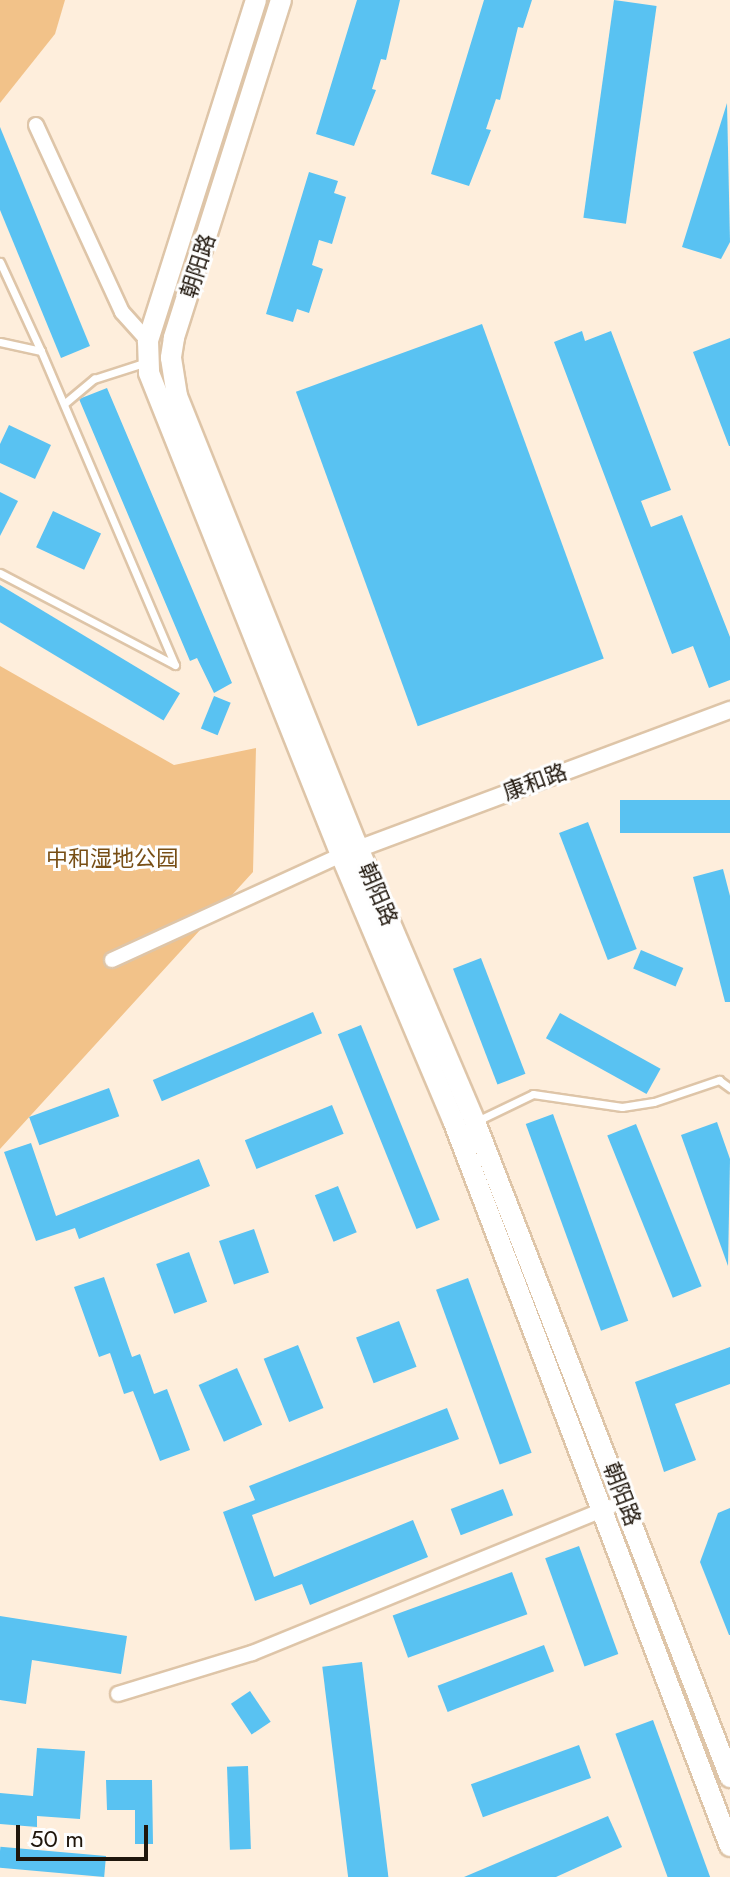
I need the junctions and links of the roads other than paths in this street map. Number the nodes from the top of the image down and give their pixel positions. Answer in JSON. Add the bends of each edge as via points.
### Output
{"nodes":[{"id":1,"x":256,"y":0,"type":"edge"},
{"id":2,"x":281,"y":0,"type":"edge"},
{"id":3,"x":36,"y":125,"type":"dead end"},
{"id":4,"x":0,"y":263,"type":"edge"},
{"id":5,"x":0,"y":342,"type":"edge"},
{"id":6,"x":41,"y":351,"type":"junction"},
{"id":7,"x":149,"y":351,"type":"junction"},
{"id":8,"x":65,"y":403,"type":"junction"},
{"id":9,"x":0,"y":573,"type":"edge"},
{"id":10,"x":730,"y":710,"type":"edge"},
{"id":11,"x":350,"y":852,"type":"junction"},
{"id":12,"x":112,"y":960,"type":"dead end"},
{"id":13,"x":730,"y":1088,"type":"edge"},
{"id":14,"x":475,"y":1122,"type":"junction"},
{"id":15,"x":625,"y":1501,"type":"junction"},
{"id":16,"x":599,"y":1512,"type":"junction"},
{"id":17,"x":118,"y":1694,"type":"dead end"},
{"id":18,"x":730,"y":1777,"type":"edge"},
{"id":19,"x":730,"y":1846,"type":"edge"}],
"edges":[{"from":1,"to":7,"type":"main road"},
{"from":2,"to":11,"type":"main road","name":"朝阳路","via":[[171,358],[177,396]]},
{"from":3,"to":7,"type":"street","name":"朝阳路","via":[[122,312]]},
{"from":4,"to":6,"type":"lane"},
{"from":5,"to":6,"type":"lane"},
{"from":6,"to":8,"type":"lane"},
{"from":7,"to":8,"type":"lane","via":[[94,379]]},
{"from":7,"to":11,"type":"main road","name":"朝阳路","via":[[161,411]]},
{"from":8,"to":9,"type":"lane","via":[[175,665]]},
{"from":10,"to":11,"type":"street","name":"康和路"},
{"from":11,"to":12,"type":"street"},
{"from":11,"to":14,"type":"main road","name":"朝阳路"},
{"from":11,"to":16,"type":"main road","name":"朝阳路"},
{"from":13,"to":14,"type":"lane","via":[[719,1080],[622,1107],[576,1096],[533,1094]]},
{"from":14,"to":15,"type":"main road","name":"朝阳路"},
{"from":15,"to":16,"type":"street"},
{"from":15,"to":18,"type":"main road","name":"朝阳路"},
{"from":16,"to":17,"type":"street","via":[[252,1653]]},
{"from":16,"to":19,"type":"main road","name":"朝阳路"}]}
